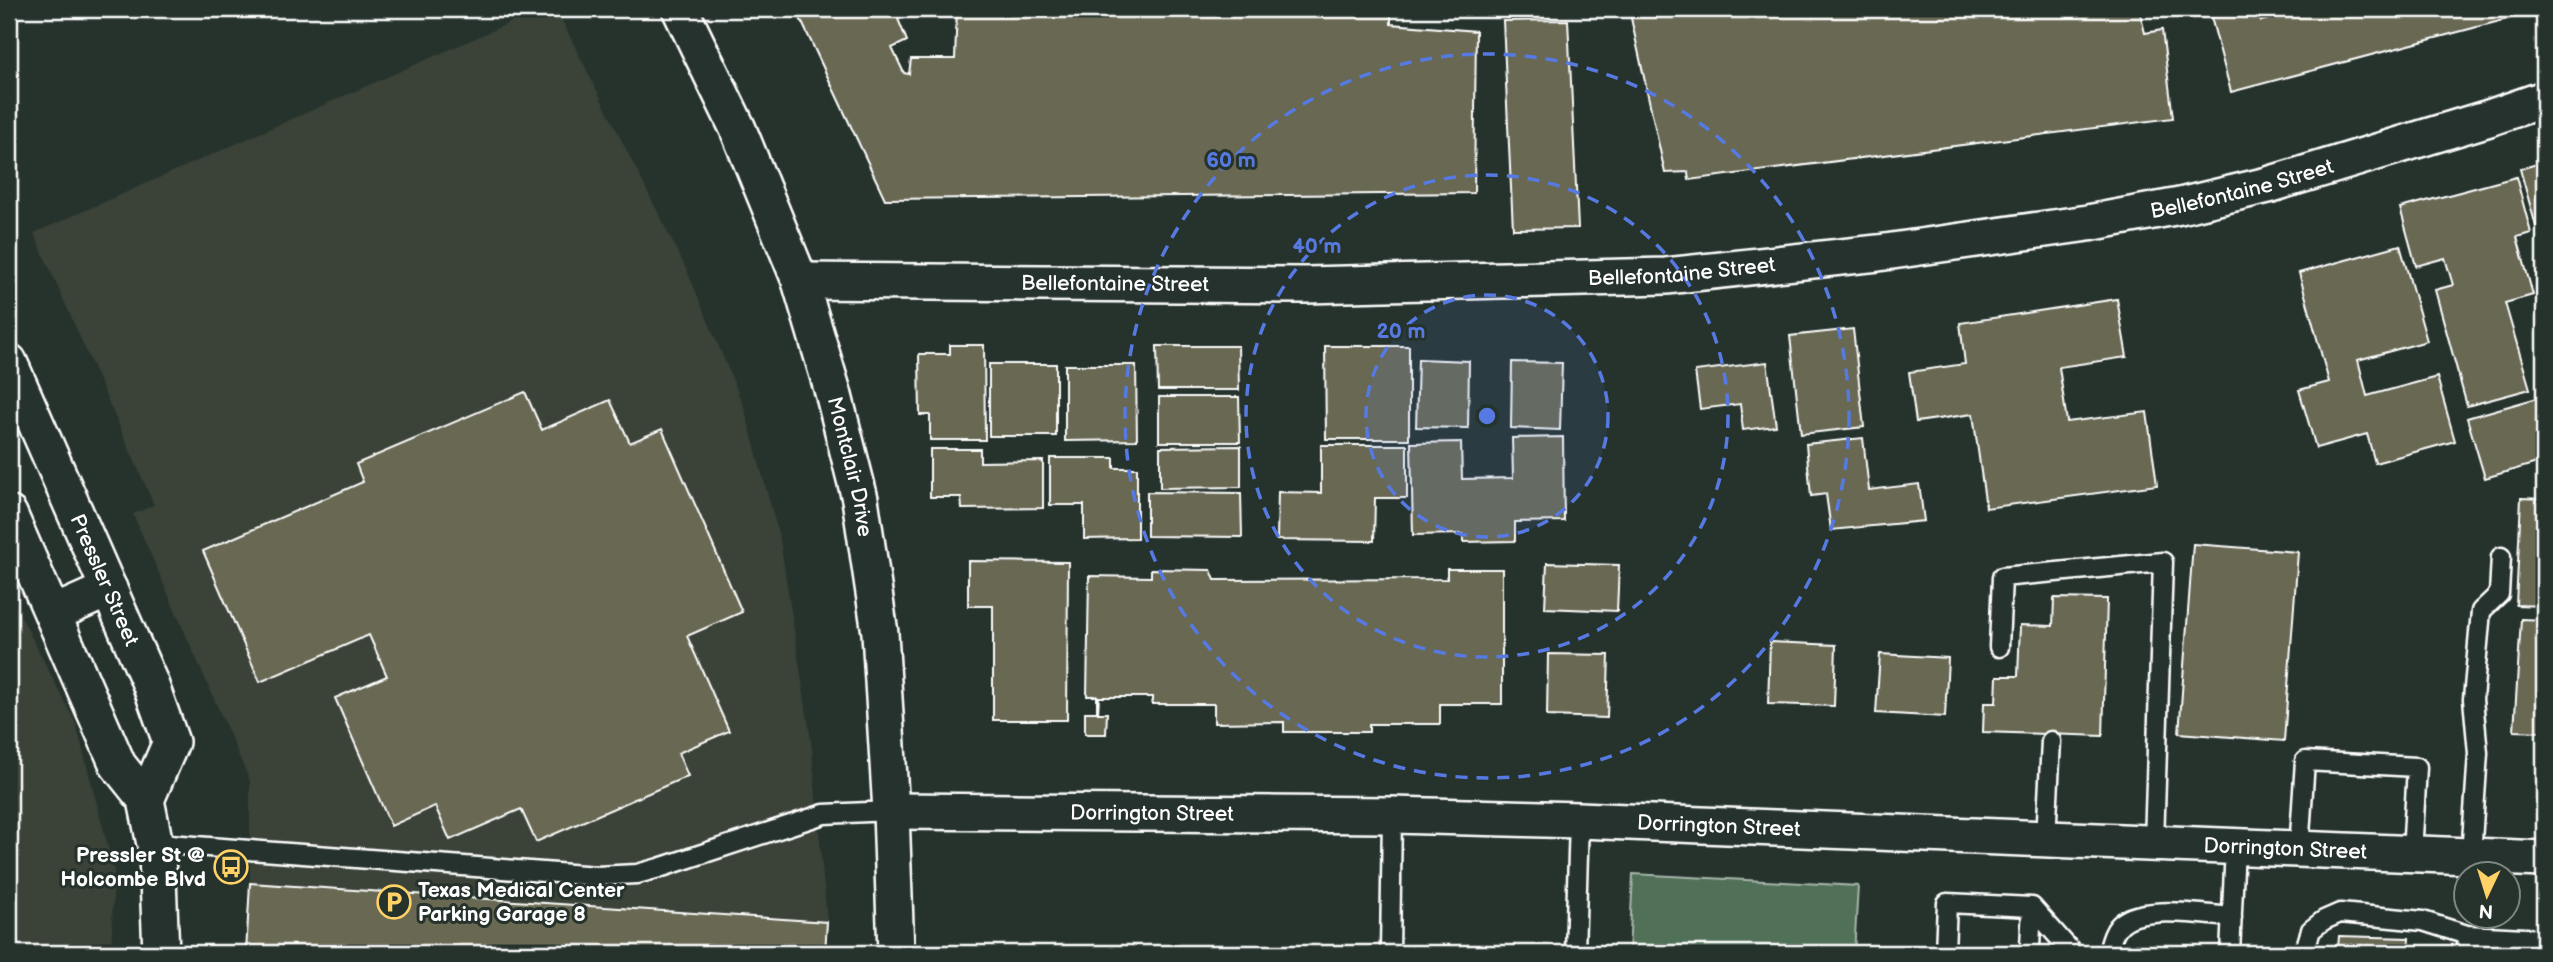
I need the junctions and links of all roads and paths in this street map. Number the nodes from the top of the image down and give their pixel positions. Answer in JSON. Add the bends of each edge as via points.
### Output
{"nodes":[{"id":1,"x":680,"y":9,"type":"edge"},
{"id":2,"x":2544,"y":99,"type":"edge"},
{"id":3,"x":800,"y":281,"type":"junction"},
{"id":4,"x":9,"y":362,"type":"edge"},
{"id":5,"x":9,"y":514,"type":"edge"},
{"id":6,"x":2501,"y":557,"type":"dead end"},
{"id":7,"x":109,"y":589,"type":"junction"},
{"id":8,"x":53,"y":614,"type":"junction"},
{"id":9,"x":1999,"y":647,"type":"dead end"},
{"id":10,"x":2051,"y":741,"type":"dead end"},
{"id":11,"x":146,"y":800,"type":"junction"},
{"id":12,"x":891,"y":811,"type":"junction"},
{"id":13,"x":1392,"y":815,"type":"junction"},
{"id":14,"x":1578,"y":820,"type":"junction"},
{"id":15,"x":2046,"y":839,"type":"junction"},
{"id":16,"x":155,"y":843,"type":"junction"},
{"id":17,"x":2154,"y":844,"type":"junction"},
{"id":18,"x":2235,"y":847,"type":"junction"},
{"id":19,"x":2300,"y":850,"type":"junction"},
{"id":20,"x":2412,"y":854,"type":"junction"},
{"id":21,"x":2471,"y":856,"type":"junction"},
{"id":22,"x":2544,"y":859,"type":"edge"},
{"id":23,"x":2032,"y":907,"type":"junction"},
{"id":24,"x":2232,"y":917,"type":"junction"},
{"id":25,"x":2544,"y":939,"type":"edge"},
{"id":26,"x":2466,"y":944,"type":"edge"},
{"id":27,"x":2030,"y":947,"type":"dead end"},
{"id":28,"x":2071,"y":951,"type":"dead end"},
{"id":29,"x":1945,"y":952,"type":"edge"},
{"id":30,"x":161,"y":953,"type":"edge"},
{"id":31,"x":897,"y":953,"type":"edge"},
{"id":32,"x":1390,"y":953,"type":"edge"},
{"id":33,"x":1574,"y":953,"type":"edge"},
{"id":34,"x":2108,"y":953,"type":"edge"},
{"id":35,"x":2230,"y":953,"type":"edge"},
{"id":36,"x":2304,"y":953,"type":"edge"}],
"edges":[{"from":1,"to":3,"type":"street","name":"Montclair Drive","via":[[738,129]]},
{"from":2,"to":3,"type":"street","name":"Bellefontaine Street","via":[[2267,185],[2180,205],[1878,253],[1666,276],[1306,285]]},
{"from":3,"to":12,"type":"street","name":"Montclair Drive","via":[[860,499],[880,633]]},
{"from":4,"to":7,"type":"street","name":"Pressler Street"},
{"from":5,"to":8,"type":"street"},
{"from":6,"to":21,"type":"lane","via":[[2499,594],[2481,611],[2473,699],[2478,753]]},
{"from":7,"to":8,"type":"street"},
{"from":7,"to":11,"type":"street","name":"Pressler Street","via":[[171,742]]},
{"from":8,"to":11,"type":"street","via":[[118,765]]},
{"from":9,"to":17,"type":"lane","via":[[2002,577],[2163,562]]},
{"from":10,"to":15,"type":"lane"},
{"from":11,"to":16,"type":"street"},
{"from":12,"to":13,"type":"street","name":"Dorrington Street"},
{"from":12,"to":16,"type":"lane","via":[[824,814],[659,868],[597,876]]},
{"from":12,"to":31,"type":"street","name":"Montclair Drive"},
{"from":13,"to":14,"type":"street","name":"Dorrington Street"},
{"from":13,"to":32,"type":"lane"},
{"from":14,"to":15,"type":"street","name":"Dorrington Street"},
{"from":14,"to":33,"type":"lane"},
{"from":15,"to":17,"type":"street","name":"Dorrington Street"},
{"from":16,"to":30,"type":"street"},
{"from":17,"to":18,"type":"street","name":"Dorrington Street"},
{"from":18,"to":19,"type":"street","name":"Dorrington Street"},
{"from":18,"to":24,"type":"lane"},
{"from":19,"to":20,"type":"street","name":"Dorrington Street"},
{"from":19,"to":20,"type":"lane","via":[[2305,761],[2417,767]]},
{"from":20,"to":21,"type":"street","name":"Dorrington Street"},
{"from":21,"to":22,"type":"street","name":"Dorrington Street"},
{"from":23,"to":27,"type":"lane"},
{"from":23,"to":28,"type":"lane","via":[[2054,943]]},
{"from":23,"to":29,"type":"lane","via":[[1947,903]]},
{"from":24,"to":34,"type":"lane","via":[[2132,916],[2119,925]]},
{"from":24,"to":35,"type":"lane"},
{"from":25,"to":26,"type":"lane"},
{"from":26,"to":36,"type":"lane","via":[[2423,921],[2340,914],[2311,930]]}]}
